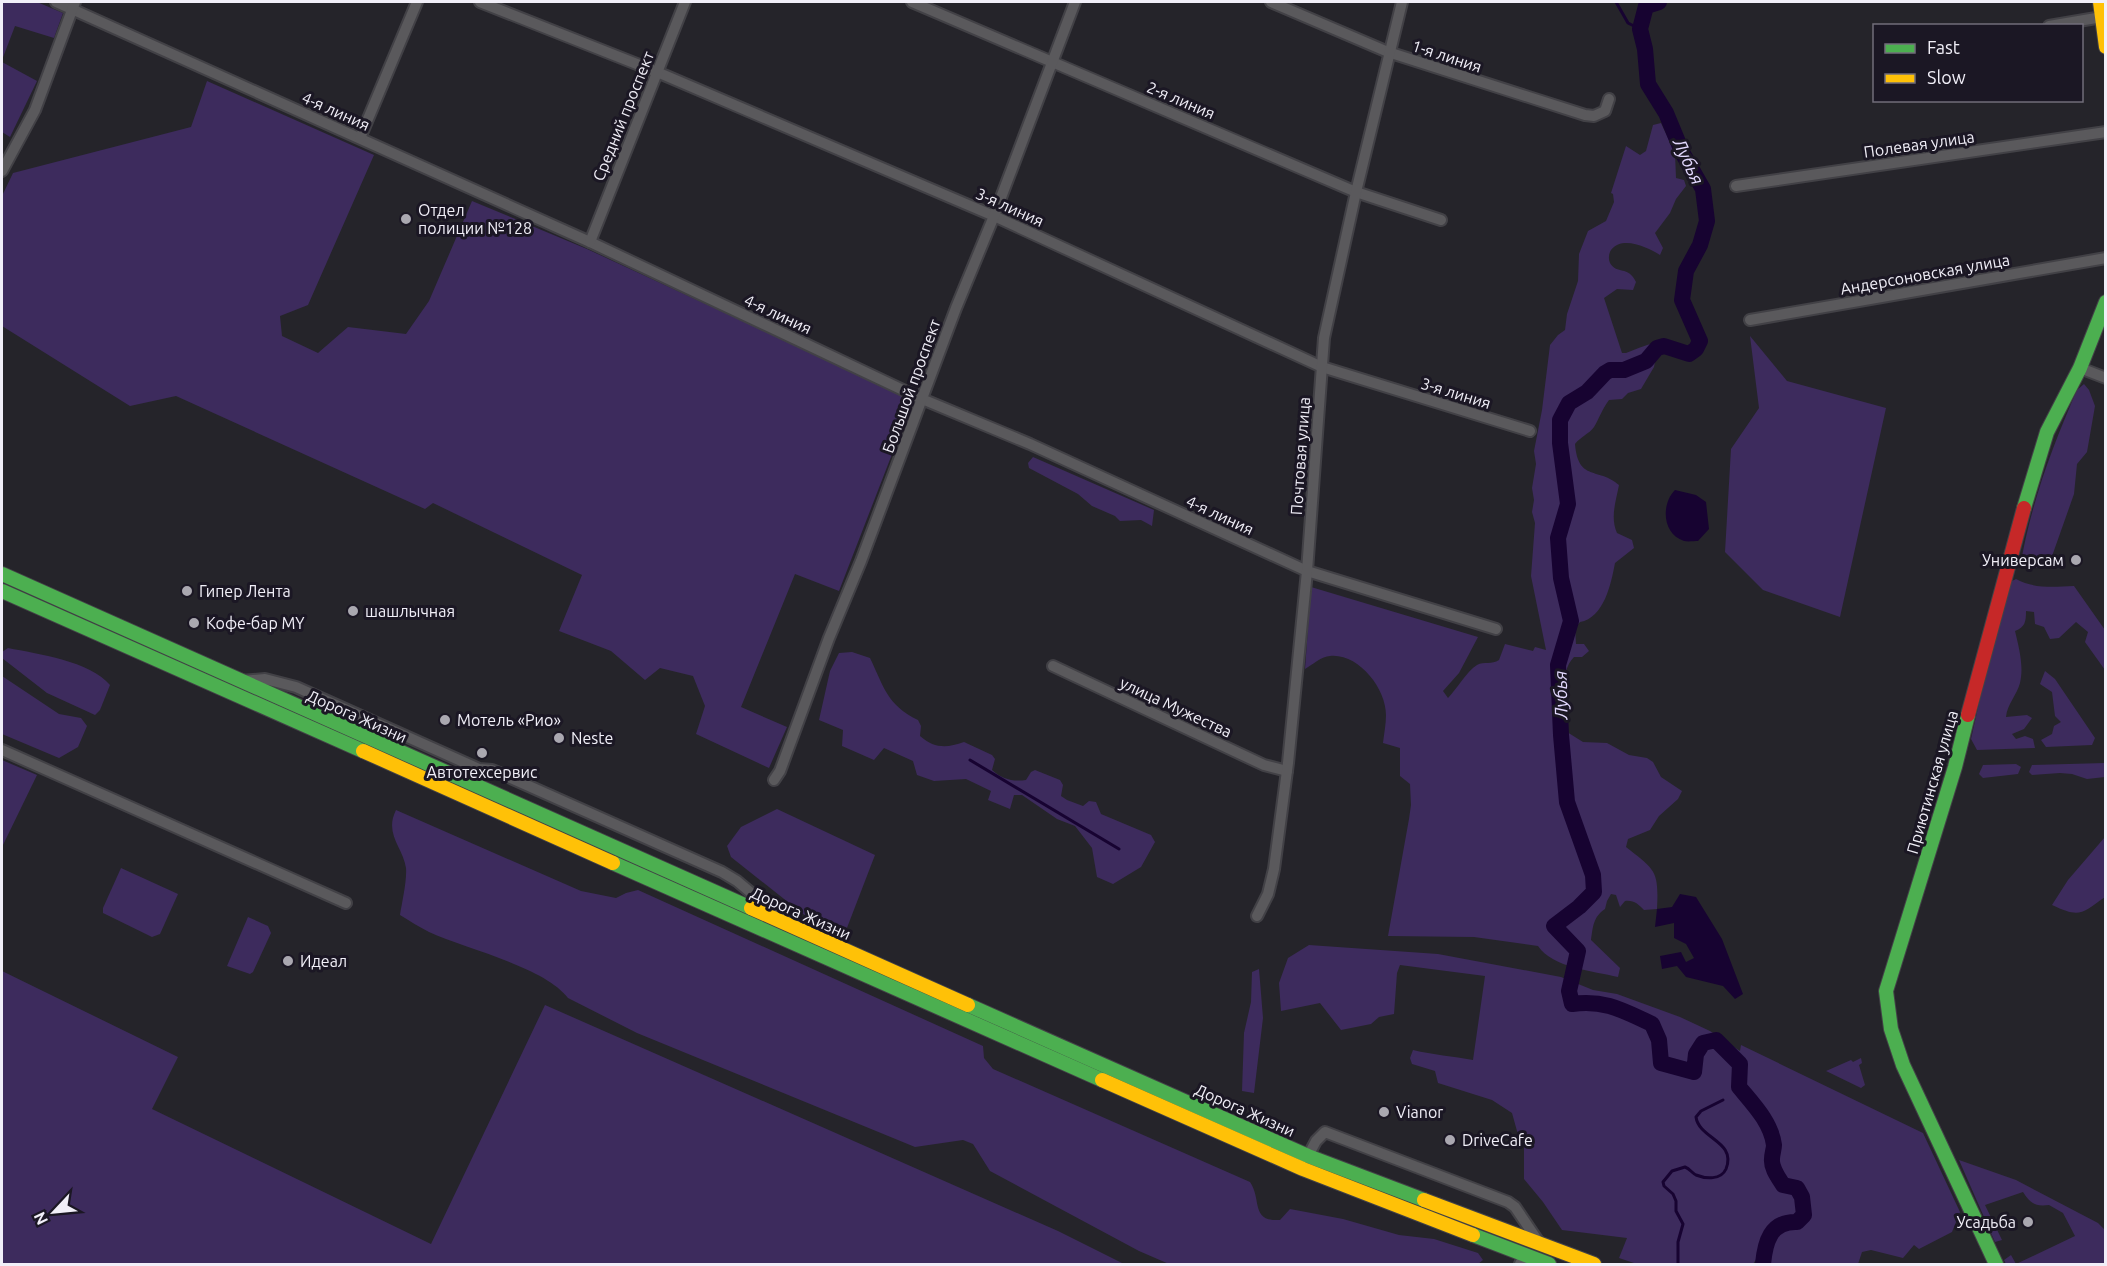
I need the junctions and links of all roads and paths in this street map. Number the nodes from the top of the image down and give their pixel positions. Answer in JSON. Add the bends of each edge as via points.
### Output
{"nodes":[{"id":1,"x":56,"y":2,"type":"edge"},
{"id":2,"x":417,"y":2,"type":"edge"},
{"id":3,"x":480,"y":2,"type":"edge"},
{"id":4,"x":685,"y":2,"type":"edge"},
{"id":5,"x":912,"y":2,"type":"edge"},
{"id":6,"x":1075,"y":2,"type":"edge"},
{"id":7,"x":1270,"y":2,"type":"edge"},
{"id":8,"x":1402,"y":2,"type":"edge"},
{"id":9,"x":2100,"y":2,"type":"edge"},
{"id":10,"x":74,"y":5,"type":"edge"},
{"id":11,"x":2102,"y":17,"type":"junction"},
{"id":12,"x":2061,"y":24,"type":"edge"},
{"id":13,"x":2105,"y":43,"type":"edge"},
{"id":14,"x":1388,"y":52,"type":"junction"},
{"id":15,"x":1052,"y":60,"type":"junction"},
{"id":16,"x":657,"y":72,"type":"junction"},
{"id":17,"x":1610,"y":99,"type":"dead end"},
{"id":18,"x":2106,"y":132,"type":"edge"},
{"id":19,"x":360,"y":138,"type":"junction"},
{"id":20,"x":2,"y":171,"type":"edge"},
{"id":21,"x":1736,"y":186,"type":"dead end"},
{"id":22,"x":1356,"y":192,"type":"junction"},
{"id":23,"x":994,"y":216,"type":"junction"},
{"id":24,"x":1441,"y":220,"type":"dead end"},
{"id":25,"x":590,"y":242,"type":"junction"},
{"id":26,"x":2106,"y":258,"type":"edge"},
{"id":27,"x":2106,"y":303,"type":"edge"},
{"id":28,"x":1750,"y":320,"type":"dead end"},
{"id":29,"x":1322,"y":367,"type":"junction"},
{"id":30,"x":2080,"y":368,"type":"junction"},
{"id":31,"x":2106,"y":378,"type":"edge"},
{"id":32,"x":922,"y":399,"type":"junction"},
{"id":33,"x":1530,"y":432,"type":"dead end"},
{"id":34,"x":1307,"y":571,"type":"junction"},
{"id":35,"x":2,"y":574,"type":"edge"},
{"id":36,"x":2,"y":591,"type":"edge"},
{"id":37,"x":1496,"y":629,"type":"dead end"},
{"id":38,"x":1053,"y":666,"type":"dead end"},
{"id":39,"x":239,"y":681,"type":"junction"},
{"id":40,"x":2,"y":750,"type":"edge"},
{"id":41,"x":1287,"y":771,"type":"junction"},
{"id":42,"x":774,"y":780,"type":"dead end"},
{"id":43,"x":346,"y":903,"type":"dead end"},
{"id":44,"x":1257,"y":916,"type":"dead end"},
{"id":45,"x":793,"y":928,"type":"junction"},
{"id":46,"x":1308,"y":1156,"type":"junction"},
{"id":47,"x":1542,"y":1246,"type":"junction"},
{"id":48,"x":1522,"y":1260,"type":"edge"},
{"id":49,"x":1549,"y":1264,"type":"edge"},
{"id":50,"x":1594,"y":1264,"type":"edge"},
{"id":51,"x":1996,"y":1264,"type":"edge"}],
"edges":[{"from":1,"to":10,"type":"street","name":"4-я линия"},
{"from":2,"to":19,"type":"street"},
{"from":3,"to":16,"type":"street","name":"3-я линия"},
{"from":4,"to":16,"type":"street","name":"Средний проспект"},
{"from":5,"to":15,"type":"street","name":"2-я линия"},
{"from":6,"to":15,"type":"street","name":"Большой проспект"},
{"from":7,"to":14,"type":"street","name":"1-я линия"},
{"from":8,"to":14,"type":"street","name":"Почтовая улица"},
{"from":9,"to":11,"type":"main road"},
{"from":10,"to":19,"type":"street","name":"4-я линия"},
{"from":10,"to":20,"type":"street","via":[[35,110]]},
{"from":11,"to":12,"type":"street"},
{"from":11,"to":13,"type":"main road"},
{"from":14,"to":17,"type":"street","name":"1-я линия","via":[[1586,115],[1605,111]]},
{"from":14,"to":22,"type":"street","name":"Почтовая улица"},
{"from":15,"to":22,"type":"street","name":"2-я линия"},
{"from":15,"to":23,"type":"street","name":"Большой проспект"},
{"from":16,"to":23,"type":"street","name":"3-я линия"},
{"from":16,"to":25,"type":"street","name":"Средний проспект"},
{"from":18,"to":21,"type":"street","name":"Полевая улица"},
{"from":19,"to":25,"type":"street","name":"4-я линия"},
{"from":22,"to":24,"type":"street","name":"2-я линия"},
{"from":22,"to":29,"type":"street","name":"Почтовая улица","via":[[1324,338]]},
{"from":23,"to":29,"type":"street","name":"3-я линия"},
{"from":23,"to":32,"type":"street","name":"Большой проспект"},
{"from":25,"to":32,"type":"street","name":"4-я линия"},
{"from":26,"to":28,"type":"street","name":"Андерсоновская улица"},
{"from":27,"to":30,"type":"main road","name":"Приютинская улица"},
{"from":29,"to":33,"type":"street","name":"3-я линия"},
{"from":29,"to":34,"type":"street","name":"Почтовая улица"},
{"from":30,"to":31,"type":"street"},
{"from":30,"to":51,"type":"main road","name":"Приютинская улица","via":[[2038,454],[1955,767],[1886,991],[1886,1010],[1897,1049]]},
{"from":32,"to":34,"type":"street","name":"4-я линия"},
{"from":32,"to":42,"type":"street","name":"Большой проспект"},
{"from":34,"to":37,"type":"street","name":"4-я линия"},
{"from":34,"to":41,"type":"street","name":"Почтовая улица"},
{"from":35,"to":39,"type":"main road","name":"Дорога Жизни"},
{"from":36,"to":48,"type":"main road","name":"Дорога Жизни","via":[[1303,1169]]},
{"from":38,"to":41,"type":"street","name":"улица Мужества","via":[[1264,765]]},
{"from":39,"to":45,"type":"main road","name":"Дорога Жизни"},
{"from":39,"to":45,"type":"street","via":[[265,679],[296,687],[722,872]]},
{"from":40,"to":43,"type":"street"},
{"from":41,"to":44,"type":"street","name":"Почтовая улица","via":[[1274,869]]},
{"from":45,"to":46,"type":"main road","name":"Дорога Жизни"},
{"from":46,"to":47,"type":"main road","name":"Дорога Жизни"},
{"from":46,"to":47,"type":"street","via":[[1324,1132],[1418,1167],[1508,1202]]},
{"from":47,"to":50,"type":"main road","name":"Дорога Жизни"},
{"from":48,"to":49,"type":"main road","name":"Дорога Жизни"}]}
